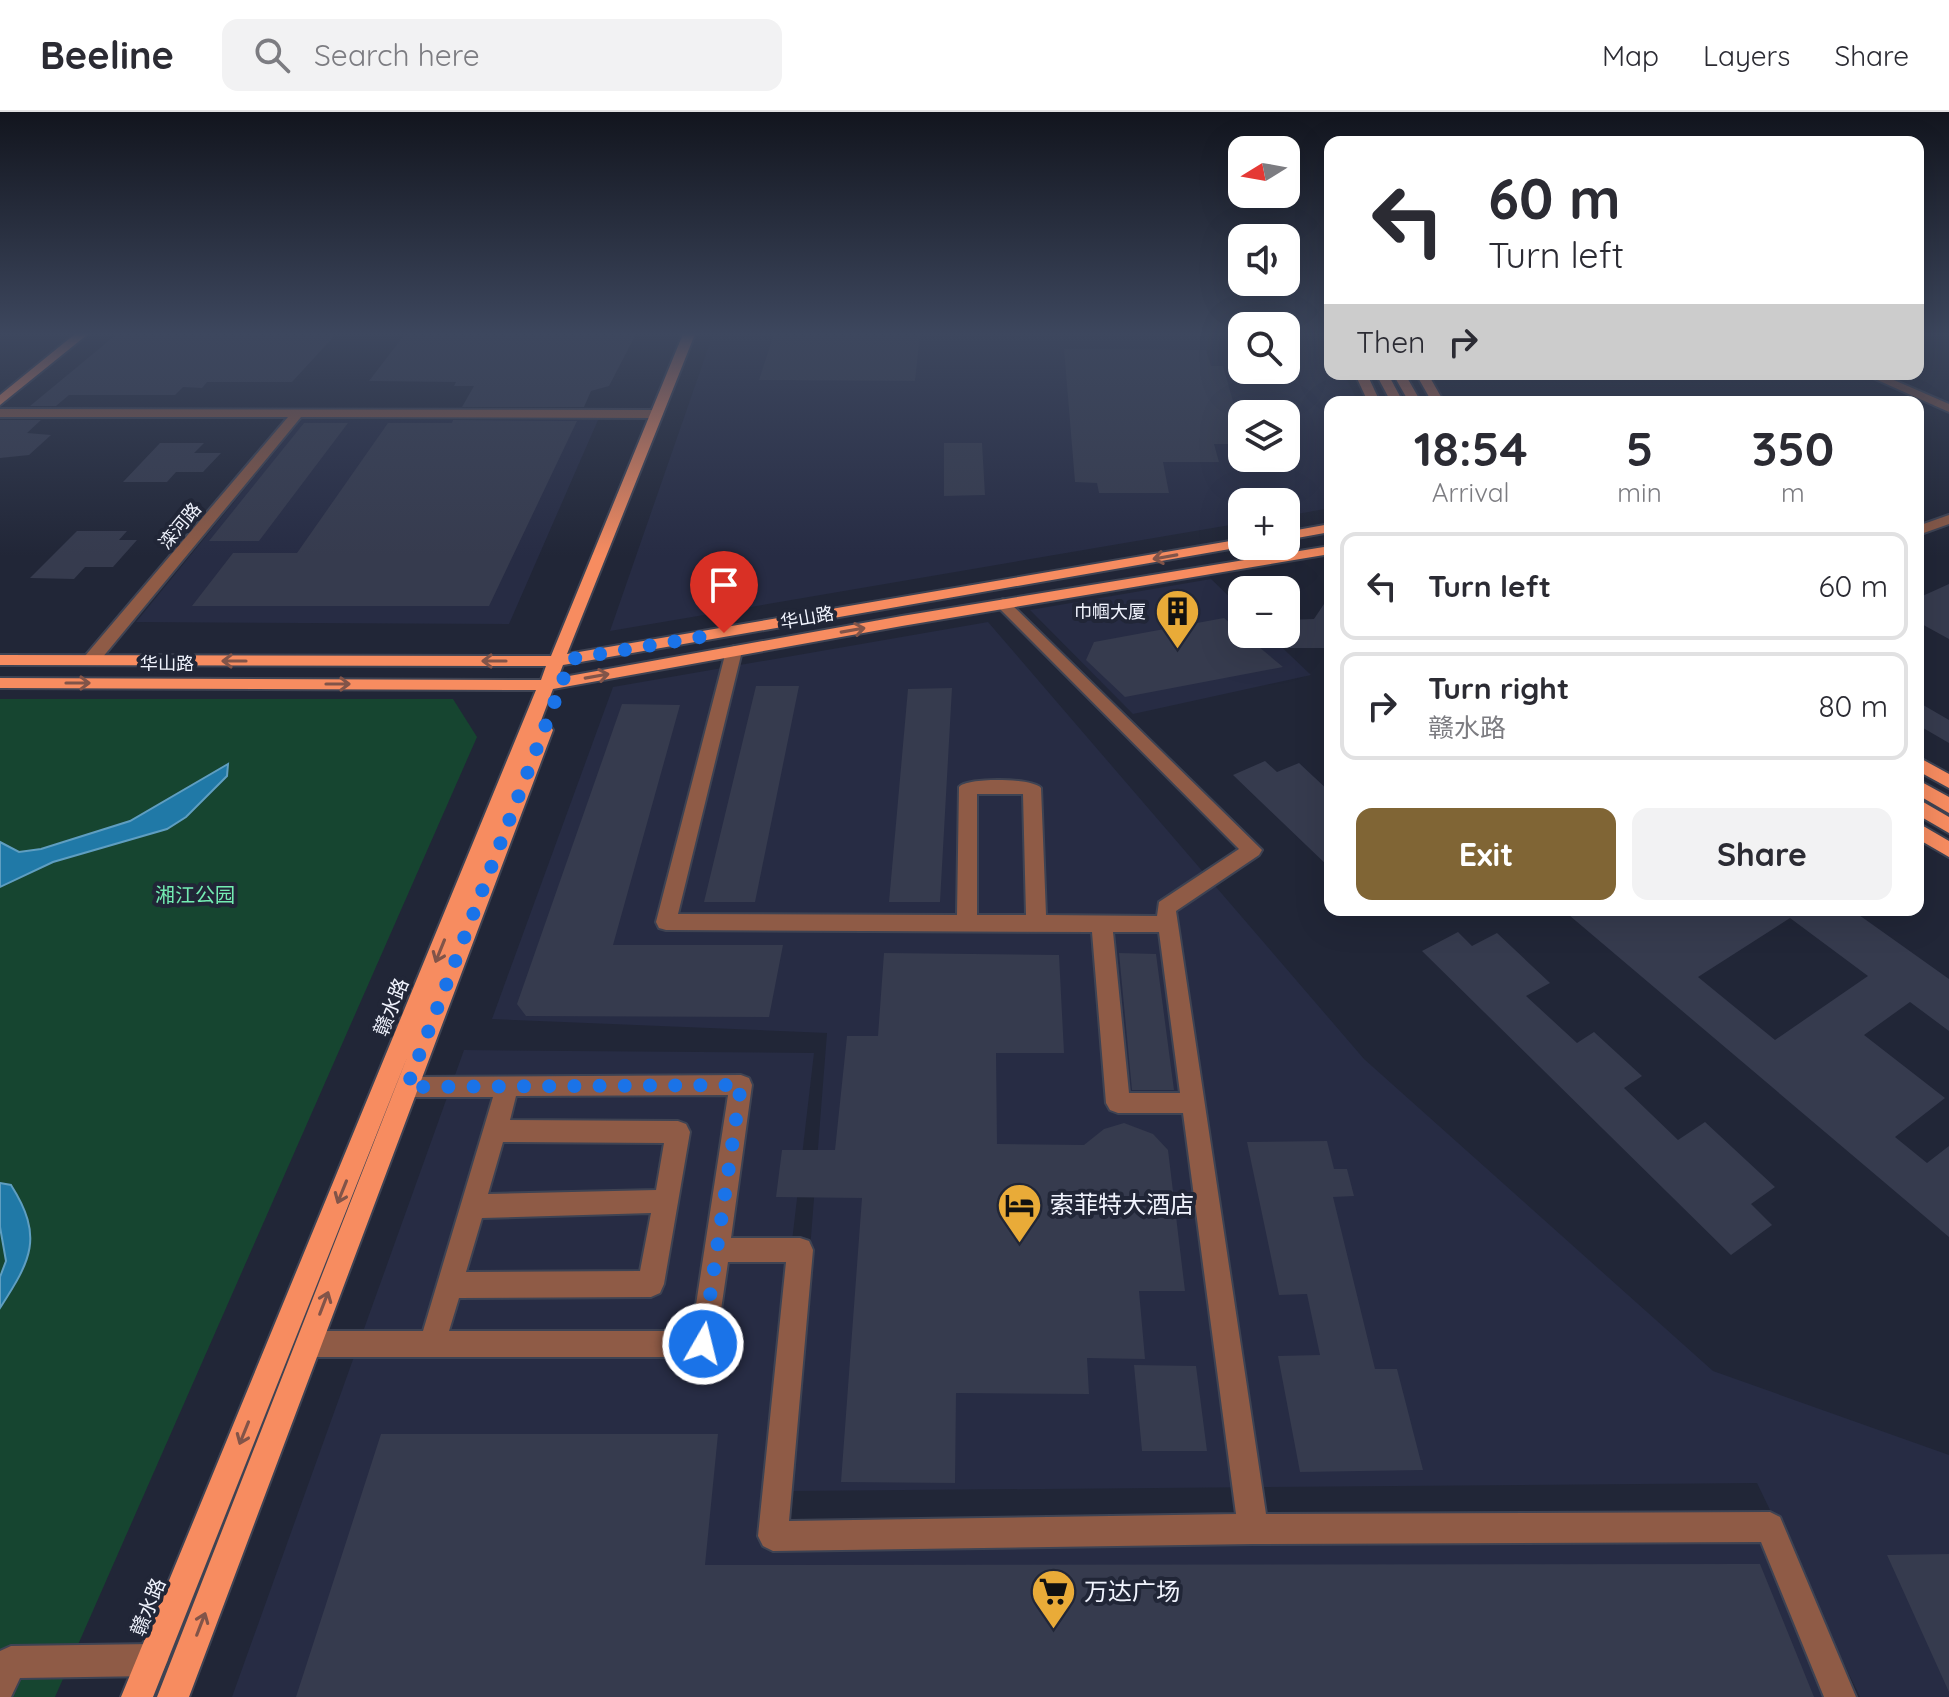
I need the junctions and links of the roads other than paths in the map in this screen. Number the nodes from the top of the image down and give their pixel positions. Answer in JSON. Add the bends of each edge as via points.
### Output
{"nodes":[{"id":1,"x":659,"y":408,"type":"edge"},
{"id":2,"x":667,"y":408,"type":"edge"},
{"id":3,"x":0,"y":413,"type":"edge"},
{"id":4,"x":297,"y":414,"type":"junction"},
{"id":5,"x":657,"y":414,"type":"junction"},
{"id":6,"x":1949,"y":519,"type":"edge"},
{"id":7,"x":1324,"y":529,"type":"edge"},
{"id":8,"x":1924,"y":529,"type":"edge"},
{"id":9,"x":1300,"y":533,"type":"edge"},
{"id":10,"x":1228,"y":546,"type":"edge"},
{"id":11,"x":1324,"y":551,"type":"edge"},
{"id":12,"x":1003,"y":604,"type":"junction"},
{"id":13,"x":734,"y":651,"type":"junction"},
{"id":14,"x":0,"y":660,"type":"edge"},
{"id":15,"x":91,"y":660,"type":"junction"},
{"id":16,"x":560,"y":672,"type":"junction"},
{"id":17,"x":0,"y":683,"type":"edge"},
{"id":18,"x":1924,"y":767,"type":"edge"},
{"id":19,"x":1949,"y":782,"type":"edge"},
{"id":20,"x":1924,"y":790,"type":"edge"},
{"id":21,"x":1949,"y":806,"type":"edge"},
{"id":22,"x":1924,"y":810,"type":"edge"},
{"id":23,"x":1949,"y":826,"type":"edge"},
{"id":24,"x":1924,"y":834,"type":"edge"},
{"id":25,"x":1949,"y":850,"type":"edge"},
{"id":26,"x":967,"y":923,"type":"junction"},
{"id":27,"x":1036,"y":923,"type":"junction"},
{"id":28,"x":1102,"y":924,"type":"junction"},
{"id":29,"x":1168,"y":924,"type":"junction"},
{"id":30,"x":508,"y":1086,"type":"junction"},
{"id":31,"x":407,"y":1087,"type":"junction"},
{"id":32,"x":1193,"y":1103,"type":"junction"},
{"id":33,"x":495,"y":1131,"type":"junction"},
{"id":34,"x":666,"y":1201,"type":"junction"},
{"id":35,"x":473,"y":1206,"type":"junction"},
{"id":36,"x":717,"y":1250,"type":"junction"},
{"id":37,"x":449,"y":1285,"type":"junction"},
{"id":38,"x":309,"y":1344,"type":"junction"},
{"id":39,"x":432,"y":1344,"type":"junction"},
{"id":40,"x":1253,"y":1529,"type":"junction"},
{"id":41,"x":152,"y":1660,"type":"junction"},
{"id":42,"x":0,"y":1686,"type":"edge"},
{"id":43,"x":137,"y":1697,"type":"edge"},
{"id":44,"x":173,"y":1697,"type":"edge"},
{"id":45,"x":1840,"y":1697,"type":"edge"}],
"edges":[{"from":1,"to":5,"type":"main road","name":"赣水路"},
{"from":2,"to":16,"type":"main road","name":"赣水路"},
{"from":3,"to":4,"type":"street"},
{"from":4,"to":5,"type":"street"},
{"from":4,"to":15,"type":"street","name":"滦河路"},
{"from":5,"to":16,"type":"main road","name":"赣水路"},
{"from":6,"to":8,"type":"street"},
{"from":7,"to":9,"type":"main road"},
{"from":10,"to":16,"type":"main road","name":"华山路","one_way":true},
{"from":11,"to":12,"type":"main road","name":"华山路"},
{"from":13,"to":12,"type":"main road","name":"华山路","one_way":true},
{"from":12,"to":29,"type":"street","via":[[1252,850],[1166,908]]},
{"from":16,"to":13,"type":"main road","name":"华山路","one_way":true},
{"from":13,"to":26,"type":"street","via":[[666,922]]},
{"from":14,"to":15,"type":"main road","name":"华山路"},
{"from":16,"to":15,"type":"main road","name":"华山路","one_way":true},
{"from":17,"to":16,"type":"main road","name":"华山路","one_way":true},
{"from":16,"to":31,"type":"main road","name":"赣水路"},
{"from":16,"to":41,"type":"main road","name":"赣水路","one_way":true},
{"from":18,"to":19,"type":"main road"},
{"from":20,"to":21,"type":"main road"},
{"from":22,"to":23,"type":"main road"},
{"from":24,"to":25,"type":"main road"},
{"from":26,"to":27,"type":"street"},
{"from":26,"to":27,"type":"street","via":[[968,787],[980,787],[1032,788]]},
{"from":27,"to":28,"type":"street"},
{"from":28,"to":29,"type":"street"},
{"from":28,"to":32,"type":"street","via":[[1118,1103]]},
{"from":29,"to":32,"type":"street"},
{"from":30,"to":31,"type":"street"},
{"from":30,"to":33,"type":"street"},
{"from":30,"to":36,"type":"street","via":[[741,1085]]},
{"from":38,"to":31,"type":"main road","name":"赣水路","one_way":true},
{"from":32,"to":40,"type":"street"},
{"from":33,"to":34,"type":"street","via":[[678,1132]]},
{"from":33,"to":35,"type":"street"},
{"from":34,"to":35,"type":"street"},
{"from":34,"to":37,"type":"street","via":[[651,1284]]},
{"from":35,"to":37,"type":"street"},
{"from":36,"to":39,"type":"street","via":[[703,1344]]},
{"from":36,"to":40,"type":"street","via":[[800,1250],[773,1536]]},
{"from":37,"to":39,"type":"street"},
{"from":38,"to":39,"type":"street"},
{"from":44,"to":38,"type":"main road","name":"赣水路","one_way":true},
{"from":40,"to":45,"type":"street","via":[[1770,1527]]},
{"from":41,"to":42,"type":"street","via":[[11,1662]]},
{"from":41,"to":43,"type":"main road","name":"赣水路"}]}
